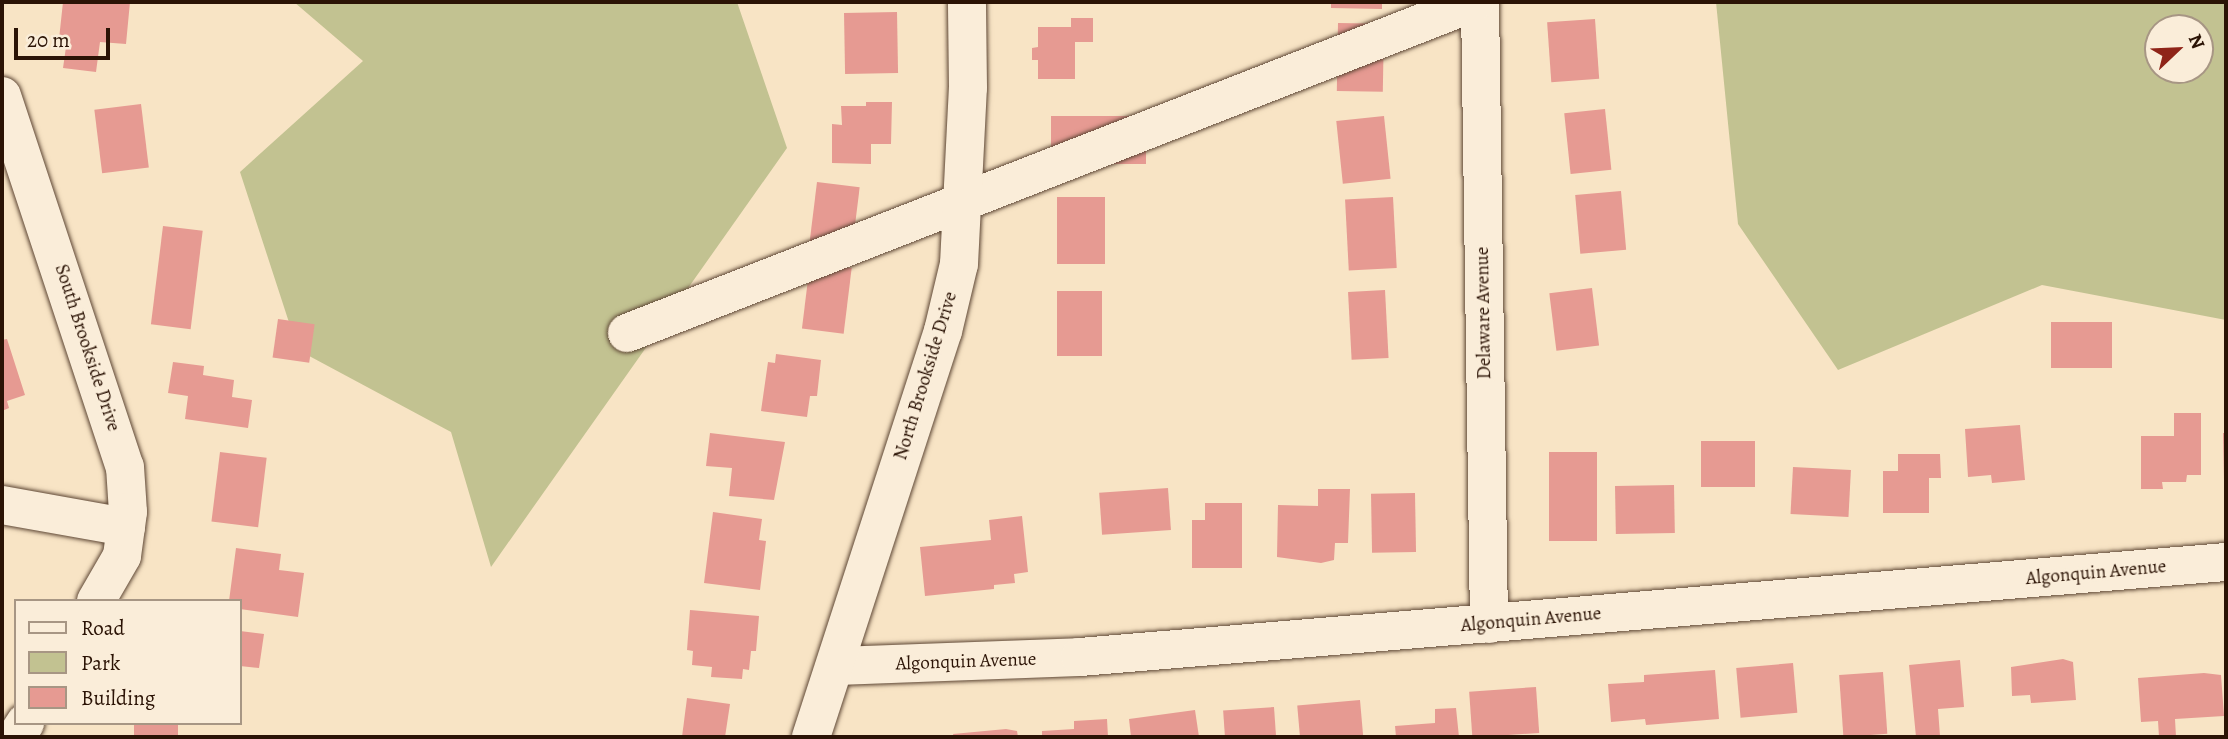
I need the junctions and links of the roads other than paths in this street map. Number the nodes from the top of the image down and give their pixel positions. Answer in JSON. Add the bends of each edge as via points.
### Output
{"nodes":[{"id":1,"x":967,"y":2,"type":"edge"},
{"id":2,"x":1478,"y":2,"type":"edge"},
{"id":3,"x":2,"y":96,"type":"edge"},
{"id":4,"x":963,"y":200,"type":"junction"},
{"id":5,"x":627,"y":333,"type":"dead end"},
{"id":6,"x":2,"y":505,"type":"edge"},
{"id":7,"x":126,"y":527,"type":"junction"},
{"id":8,"x":2226,"y":562,"type":"edge"},
{"id":9,"x":97,"y":599,"type":"edge"},
{"id":10,"x":1489,"y":624,"type":"junction"},
{"id":11,"x":836,"y":666,"type":"junction"},
{"id":12,"x":811,"y":737,"type":"edge"}],
"edges":[{"from":1,"to":4,"type":"street","name":"North Brookside Drive"},
{"from":2,"to":4,"type":"street"},
{"from":2,"to":10,"type":"street","name":"Delaware Avenue"},
{"from":3,"to":7,"type":"street","name":"South Brookside Drive","via":[[125,467]]},
{"from":4,"to":5,"type":"street"},
{"from":4,"to":11,"type":"street","name":"North Brookside Drive","via":[[959,264],[943,331]]},
{"from":6,"to":7,"type":"street"},
{"from":7,"to":9,"type":"street","name":"South Brookside Drive","via":[[122,556]]},
{"from":8,"to":10,"type":"street","name":"Algonquin Avenue"},
{"from":10,"to":11,"type":"street","name":"Algonquin Avenue","via":[[1080,657]]},
{"from":11,"to":12,"type":"street","name":"North Brookside Drive"}]}
